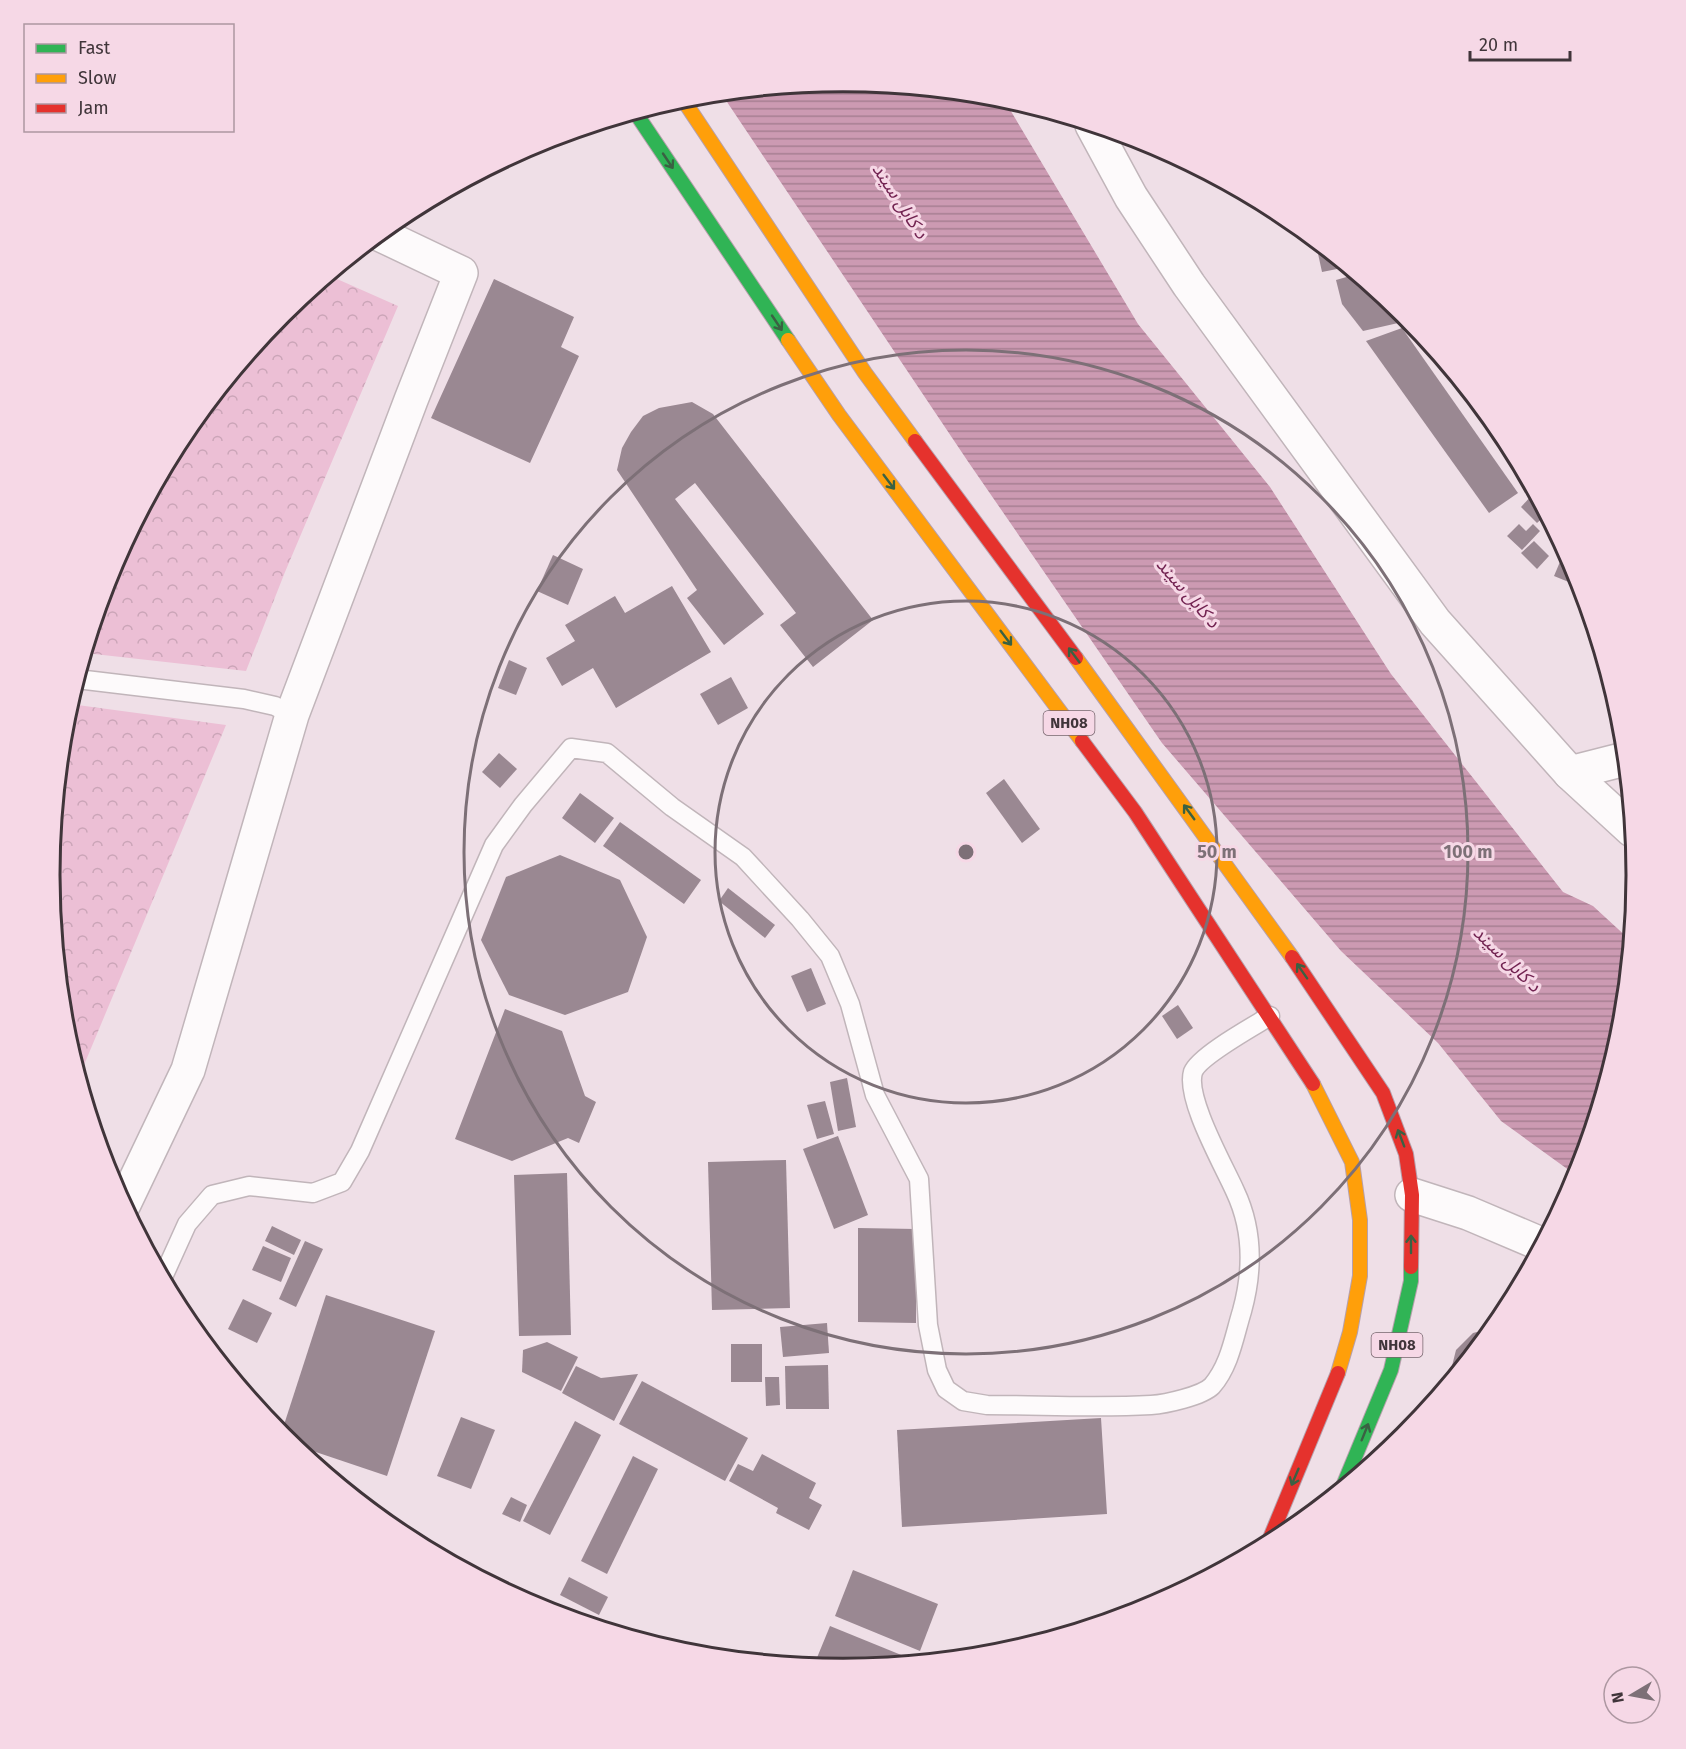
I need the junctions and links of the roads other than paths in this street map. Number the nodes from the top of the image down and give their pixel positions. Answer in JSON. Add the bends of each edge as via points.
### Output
{"nodes":[{"id":1,"x":688,"y":107,"type":"edge"},
{"id":2,"x":639,"y":118,"type":"edge"},
{"id":3,"x":1097,"y":134,"type":"edge"},
{"id":4,"x":387,"y":238,"type":"edge"},
{"id":5,"x":85,"y":680,"type":"edge"},
{"id":6,"x":292,"y":715,"type":"junction"},
{"id":7,"x":1617,"y":761,"type":"edge"},
{"id":8,"x":1570,"y":773,"type":"junction"},
{"id":9,"x":1624,"y":823,"type":"edge"},
{"id":10,"x":1270,"y":1016,"type":"junction"},
{"id":11,"x":129,"y":1194,"type":"edge"},
{"id":12,"x":1412,"y":1195,"type":"junction"},
{"id":13,"x":1534,"y":1241,"type":"edge"},
{"id":14,"x":167,"y":1269,"type":"edge"},
{"id":15,"x":1349,"y":1471,"type":"edge"},
{"id":16,"x":1274,"y":1528,"type":"edge"}],
"edges":[{"from":12,"to":1,"type":"highway","number":"NH08","one_way":true,"via":[[1406,1154],[1383,1093],[1334,1018],[1151,759],[865,373]]},
{"from":2,"to":10,"type":"highway","number":"NH08","one_way":true,"via":[[839,415],[1136,812]]},
{"from":3,"to":8,"type":"street","via":[[1131,197],[1190,285],[1435,622]]},
{"from":4,"to":6,"type":"street","via":[[461,273]]},
{"from":5,"to":6,"type":"lane","via":[[244,699],[275,706]]},
{"from":6,"to":11,"type":"street","via":[[188,1071]]},
{"from":7,"to":8,"type":"street"},
{"from":8,"to":9,"type":"street"},
{"from":10,"to":14,"type":"lane","via":[[1203,1059],[1193,1072],[1197,1109],[1242,1205],[1250,1246],[1247,1291],[1226,1367],[1210,1388],[1153,1405],[987,1405],[963,1401],[946,1389],[937,1370],[928,1324],[919,1179],[875,1095],[850,1004],[830,956],[743,857],[672,807],[607,753],[571,748],[494,845],[360,1151],[342,1182],[313,1193],[249,1186],[212,1194],[187,1224]]},
{"from":10,"to":16,"type":"highway","number":"NH08","one_way":true,"via":[[1313,1083],[1352,1162],[1360,1220],[1360,1276],[1350,1332],[1334,1385]]},
{"from":12,"to":13,"type":"street"},
{"from":15,"to":12,"type":"highway","number":"NH08","one_way":true,"via":[[1391,1370],[1411,1281]]}]}
